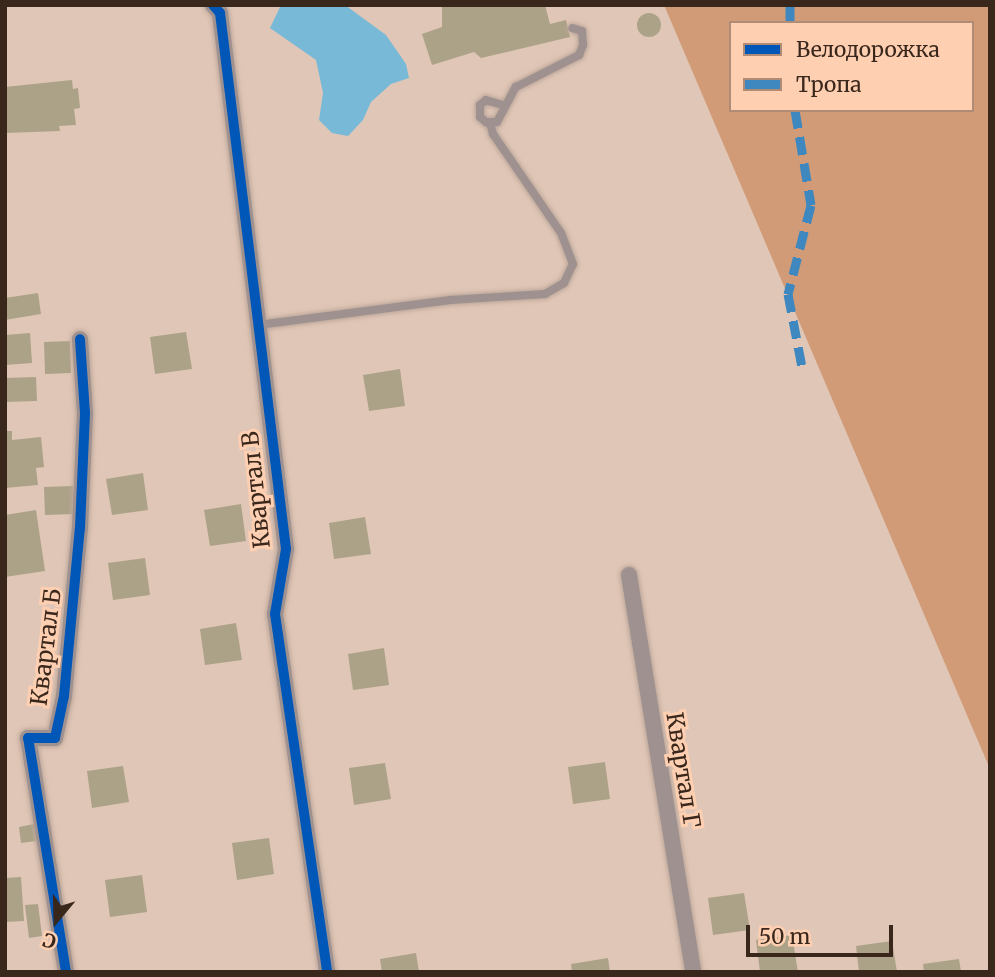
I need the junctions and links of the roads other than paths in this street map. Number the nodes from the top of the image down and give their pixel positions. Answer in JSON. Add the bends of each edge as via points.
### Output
{"nodes":[{"id":1,"x":213,"y":5,"type":"edge"},
{"id":2,"x":572,"y":28,"type":"dead end"},
{"id":3,"x":502,"y":105,"type":"junction"},
{"id":4,"x":490,"y":123,"type":"junction"},
{"id":5,"x":258,"y":325,"type":"junction"},
{"id":6,"x":80,"y":339,"type":"dead end"},
{"id":7,"x":629,"y":575,"type":"dead end"},
{"id":8,"x":66,"y":972,"type":"edge"},
{"id":9,"x":327,"y":972,"type":"edge"},
{"id":10,"x":693,"y":972,"type":"edge"}],
"edges":[{"from":1,"to":5,"type":"street","name":"Квартал В","via":[[220,13]]},
{"from":2,"to":3,"type":"lane","via":[[582,31],[579,55],[516,87]]},
{"from":3,"to":4,"type":"lane","via":[[500,119]]},
{"from":3,"to":4,"type":"lane","via":[[490,99],[480,105],[480,117]]},
{"from":4,"to":5,"type":"lane","via":[[561,233],[573,264],[564,284],[545,294],[450,300]]},
{"from":5,"to":9,"type":"street","name":"Квартал В","via":[[286,549],[275,614]]},
{"from":6,"to":8,"type":"street","name":"Квартал Б","via":[[85,413],[81,516],[64,695],[55,738],[27,738]]},
{"from":7,"to":10,"type":"street","name":"Квартал Г"}]}
